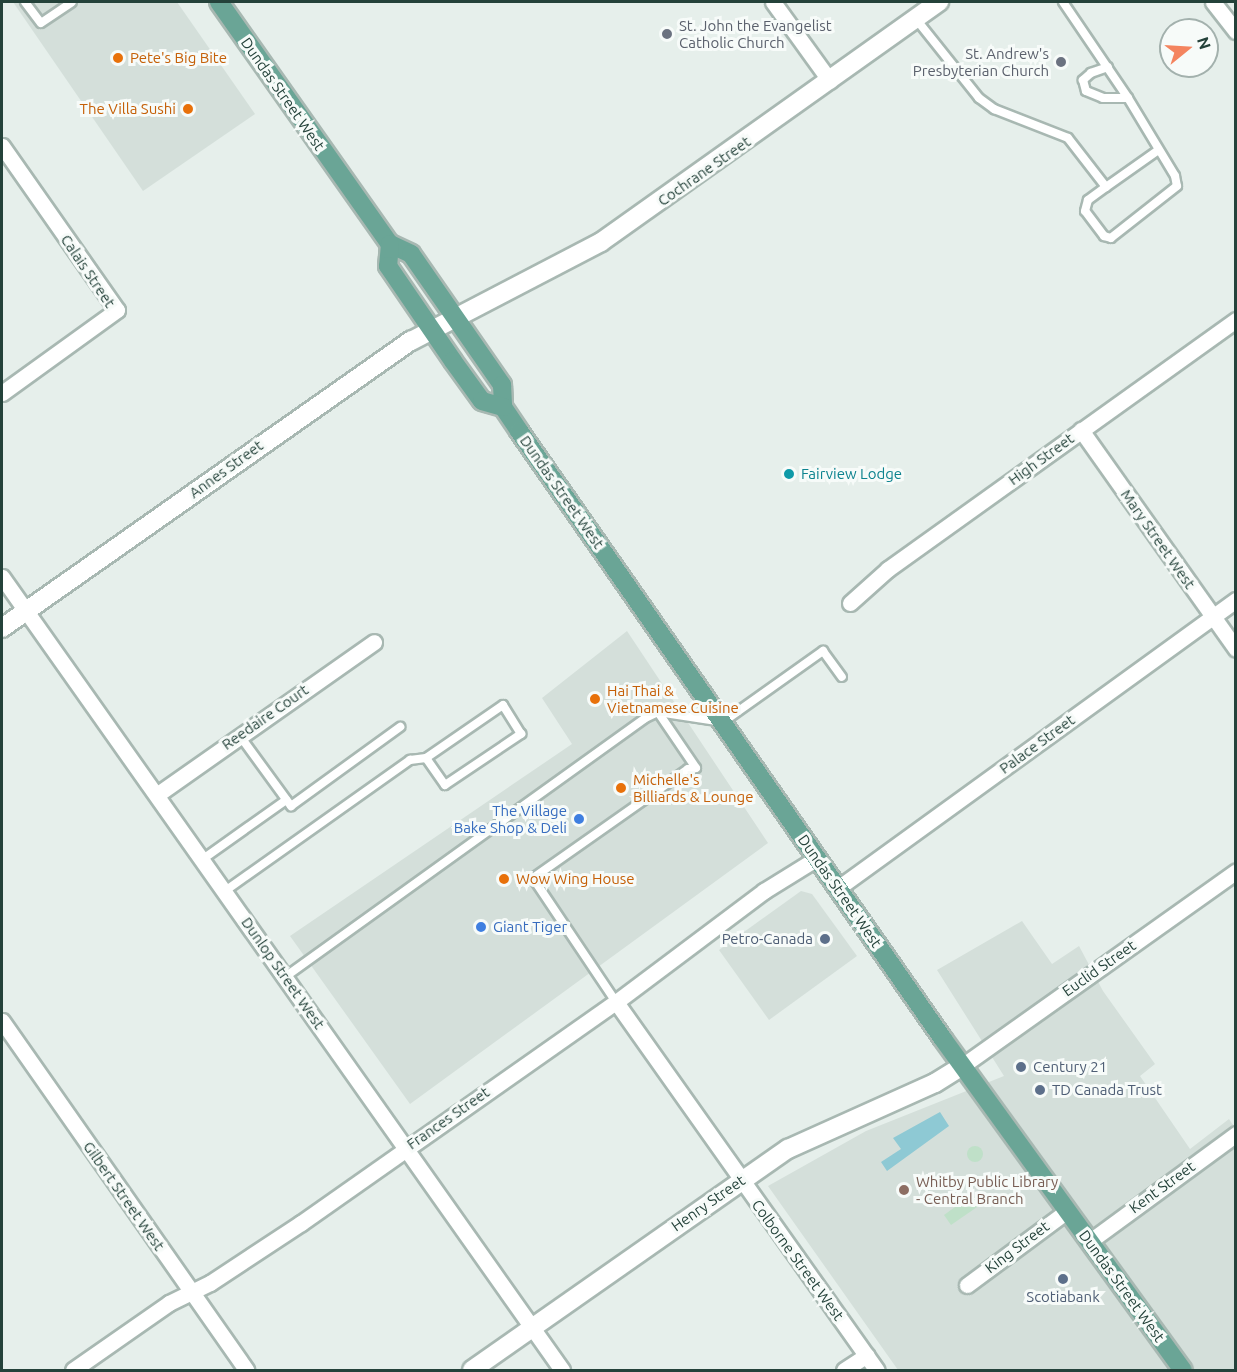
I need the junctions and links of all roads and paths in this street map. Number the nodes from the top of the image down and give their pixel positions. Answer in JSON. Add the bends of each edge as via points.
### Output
{"nodes":[{"id":1,"x":25,"y":2,"type":"edge"},
{"id":2,"x":72,"y":2,"type":"edge"},
{"id":3,"x":219,"y":2,"type":"edge"},
{"id":4,"x":773,"y":2,"type":"edge"},
{"id":5,"x":939,"y":2,"type":"edge"},
{"id":6,"x":1062,"y":2,"type":"edge"},
{"id":7,"x":1214,"y":2,"type":"edge"},
{"id":8,"x":916,"y":19,"type":"junction"},
{"id":9,"x":1236,"y":31,"type":"edge"},
{"id":10,"x":1108,"y":67,"type":"junction"},
{"id":11,"x":830,"y":81,"type":"junction"},
{"id":12,"x":1128,"y":98,"type":"junction"},
{"id":13,"x":2,"y":146,"type":"edge"},
{"id":14,"x":1156,"y":151,"type":"junction"},
{"id":15,"x":1106,"y":187,"type":"junction"},
{"id":16,"x":390,"y":244,"type":"junction"},
{"id":17,"x":455,"y":317,"type":"junction"},
{"id":18,"x":1236,"y":320,"type":"edge"},
{"id":19,"x":431,"y":329,"type":"junction"},
{"id":20,"x":2,"y":393,"type":"edge"},
{"id":21,"x":503,"y":407,"type":"junction"},
{"id":22,"x":1081,"y":430,"type":"junction"},
{"id":23,"x":2,"y":577,"type":"edge"},
{"id":24,"x":1236,"y":600,"type":"edge"},
{"id":25,"x":850,"y":603,"type":"dead end"},
{"id":26,"x":26,"y":611,"type":"junction"},
{"id":27,"x":1213,"y":616,"type":"junction"},
{"id":28,"x":2,"y":628,"type":"edge"},
{"id":29,"x":374,"y":642,"type":"dead end"},
{"id":30,"x":1236,"y":649,"type":"edge"},
{"id":31,"x":842,"y":677,"type":"dead end"},
{"id":32,"x":657,"y":712,"type":"junction"},
{"id":33,"x":723,"y":722,"type":"junction"},
{"id":34,"x":400,"y":727,"type":"dead end"},
{"id":35,"x":239,"y":735,"type":"junction"},
{"id":36,"x":426,"y":758,"type":"junction"},
{"id":37,"x":158,"y":794,"type":"junction"},
{"id":38,"x":286,"y":800,"type":"junction"},
{"id":39,"x":817,"y":858,"type":"junction"},
{"id":40,"x":203,"y":859,"type":"junction"},
{"id":41,"x":1236,"y":871,"type":"edge"},
{"id":42,"x":838,"y":888,"type":"junction"},
{"id":43,"x":225,"y":891,"type":"junction"},
{"id":44,"x":285,"y":977,"type":"junction"},
{"id":45,"x":616,"y":1002,"type":"junction"},
{"id":46,"x":2,"y":1022,"type":"edge"},
{"id":47,"x":962,"y":1066,"type":"junction"},
{"id":48,"x":1236,"y":1134,"type":"edge"},
{"id":49,"x":405,"y":1148,"type":"junction"},
{"id":50,"x":740,"y":1180,"type":"junction"},
{"id":51,"x":1067,"y":1211,"type":"junction"},
{"id":52,"x":1090,"y":1241,"type":"junction"},
{"id":53,"x":967,"y":1285,"type":"dead end"},
{"id":54,"x":190,"y":1291,"type":"junction"},
{"id":55,"x":532,"y":1328,"type":"junction"},
{"id":56,"x":867,"y":1355,"type":"junction"},
{"id":57,"x":73,"y":1371,"type":"edge"},
{"id":58,"x":246,"y":1371,"type":"edge"},
{"id":59,"x":472,"y":1371,"type":"edge"},
{"id":60,"x":562,"y":1371,"type":"edge"},
{"id":61,"x":844,"y":1371,"type":"edge"},
{"id":62,"x":877,"y":1371,"type":"edge"},
{"id":63,"x":1183,"y":1371,"type":"edge"}],
"edges":[{"from":1,"to":2,"type":"lane","via":[[41,23]]},
{"from":3,"to":16,"type":"main road","name":"Dundas Street West"},
{"from":4,"to":11,"type":"street"},
{"from":5,"to":8,"type":"main road","name":"Cochrane Street"},
{"from":6,"to":10,"type":"lane"},
{"from":7,"to":9,"type":"street"},
{"from":8,"to":11,"type":"main road","name":"Cochrane Street"},
{"from":8,"to":15,"type":"lane","via":[[979,98],[994,109],[1068,138]]},
{"from":10,"to":12,"type":"lane"},
{"from":10,"to":12,"type":"lane","via":[[1091,73],[1083,81],[1086,91],[1103,98]]},
{"from":11,"to":17,"type":"main road","name":"Cochrane Street","via":[[601,242]]},
{"from":12,"to":14,"type":"lane"},
{"from":13,"to":20,"type":"street","name":"Calais Street","via":[[117,310]]},
{"from":14,"to":15,"type":"lane"},
{"from":14,"to":15,"type":"lane","via":[[1175,176],[1177,186],[1111,238],[1104,236],[1085,211],[1088,200]]},
{"from":16,"to":17,"type":"main road","name":"Dundas Street West","via":[[411,254]]},
{"from":16,"to":19,"type":"main road","name":"Dundas Street West","via":[[388,266]]},
{"from":17,"to":19,"type":"main road","name":"Annes Street"},
{"from":17,"to":21,"type":"main road","name":"Dundas Street West","via":[[502,385]]},
{"from":18,"to":22,"type":"street","name":"High Street"},
{"from":19,"to":21,"type":"main road","name":"Dundas Street West","via":[[482,401]]},
{"from":19,"to":26,"type":"main road","name":"Annes Street","via":[[296,418]]},
{"from":21,"to":33,"type":"main road","name":"Dundas Street West"},
{"from":22,"to":25,"type":"street","name":"High Street","via":[[888,570]]},
{"from":22,"to":27,"type":"street","name":"Mary Street West"},
{"from":23,"to":26,"type":"street","name":"Dunlop Street West"},
{"from":24,"to":27,"type":"street","name":"Palace Street"},
{"from":26,"to":28,"type":"main road","name":"Annes Street"},
{"from":26,"to":37,"type":"street","name":"Dunlop Street West"},
{"from":27,"to":30,"type":"street","name":"Mary Street West"},
{"from":27,"to":42,"type":"street","name":"Palace Street"},
{"from":29,"to":35,"type":"street","name":"Reedaire Court"},
{"from":31,"to":33,"type":"lane","via":[[823,651]]},
{"from":32,"to":33,"type":"lane"},
{"from":32,"to":44,"type":"lane","via":[[412,882]]},
{"from":32,"to":45,"type":"lane","via":[[696,768],[688,769],[533,878]]},
{"from":33,"to":39,"type":"main road","name":"Dundas Street West"},
{"from":34,"to":38,"type":"lane","via":[[291,806]]},
{"from":35,"to":37,"type":"street","name":"Reedaire Court"},
{"from":35,"to":38,"type":"lane"},
{"from":36,"to":36,"type":"lane","via":[[445,785],[520,734],[502,705]]},
{"from":36,"to":43,"type":"lane","via":[[410,760]]},
{"from":37,"to":40,"type":"street","name":"Dunlop Street West"},
{"from":38,"to":40,"type":"lane"},
{"from":39,"to":42,"type":"main road","name":"Dundas Street West"},
{"from":39,"to":45,"type":"street","name":"Frances Street","via":[[764,891]]},
{"from":40,"to":43,"type":"street","name":"Dunlop Street West"},
{"from":41,"to":47,"type":"street","name":"Euclid Street"},
{"from":42,"to":47,"type":"main road","name":"Dundas Street West"},
{"from":43,"to":44,"type":"street","name":"Dunlop Street West"},
{"from":44,"to":49,"type":"street","name":"Dunlop Street West"},
{"from":45,"to":49,"type":"street","name":"Frances Street"},
{"from":45,"to":50,"type":"street","name":"Colborne Street West"},
{"from":46,"to":54,"type":"street","name":"Gilbert Street West"},
{"from":47,"to":50,"type":"main road","name":"Henry Street","via":[[935,1083],[788,1149]]},
{"from":47,"to":51,"type":"main road","name":"Dundas Street West"},
{"from":48,"to":52,"type":"street","name":"Kent Street"},
{"from":49,"to":54,"type":"street","name":"Frances Street","via":[[210,1283]]},
{"from":49,"to":55,"type":"street","name":"Dunlop Street West"},
{"from":50,"to":55,"type":"main road","name":"Henry Street"},
{"from":50,"to":56,"type":"street","name":"Colborne Street West"},
{"from":51,"to":52,"type":"main road","name":"Dundas Street West"},
{"from":51,"to":53,"type":"street","name":"King Street"},
{"from":52,"to":63,"type":"main road","name":"Dundas Street West"},
{"from":54,"to":57,"type":"street","name":"Frances Street"},
{"from":54,"to":58,"type":"street","name":"Gilbert Street West"},
{"from":55,"to":59,"type":"main road","name":"Henry Street"},
{"from":55,"to":60,"type":"street","name":"Dunlop Street West"},
{"from":56,"to":61,"type":"street"},
{"from":56,"to":62,"type":"street","name":"Colborne Street West"}]}
